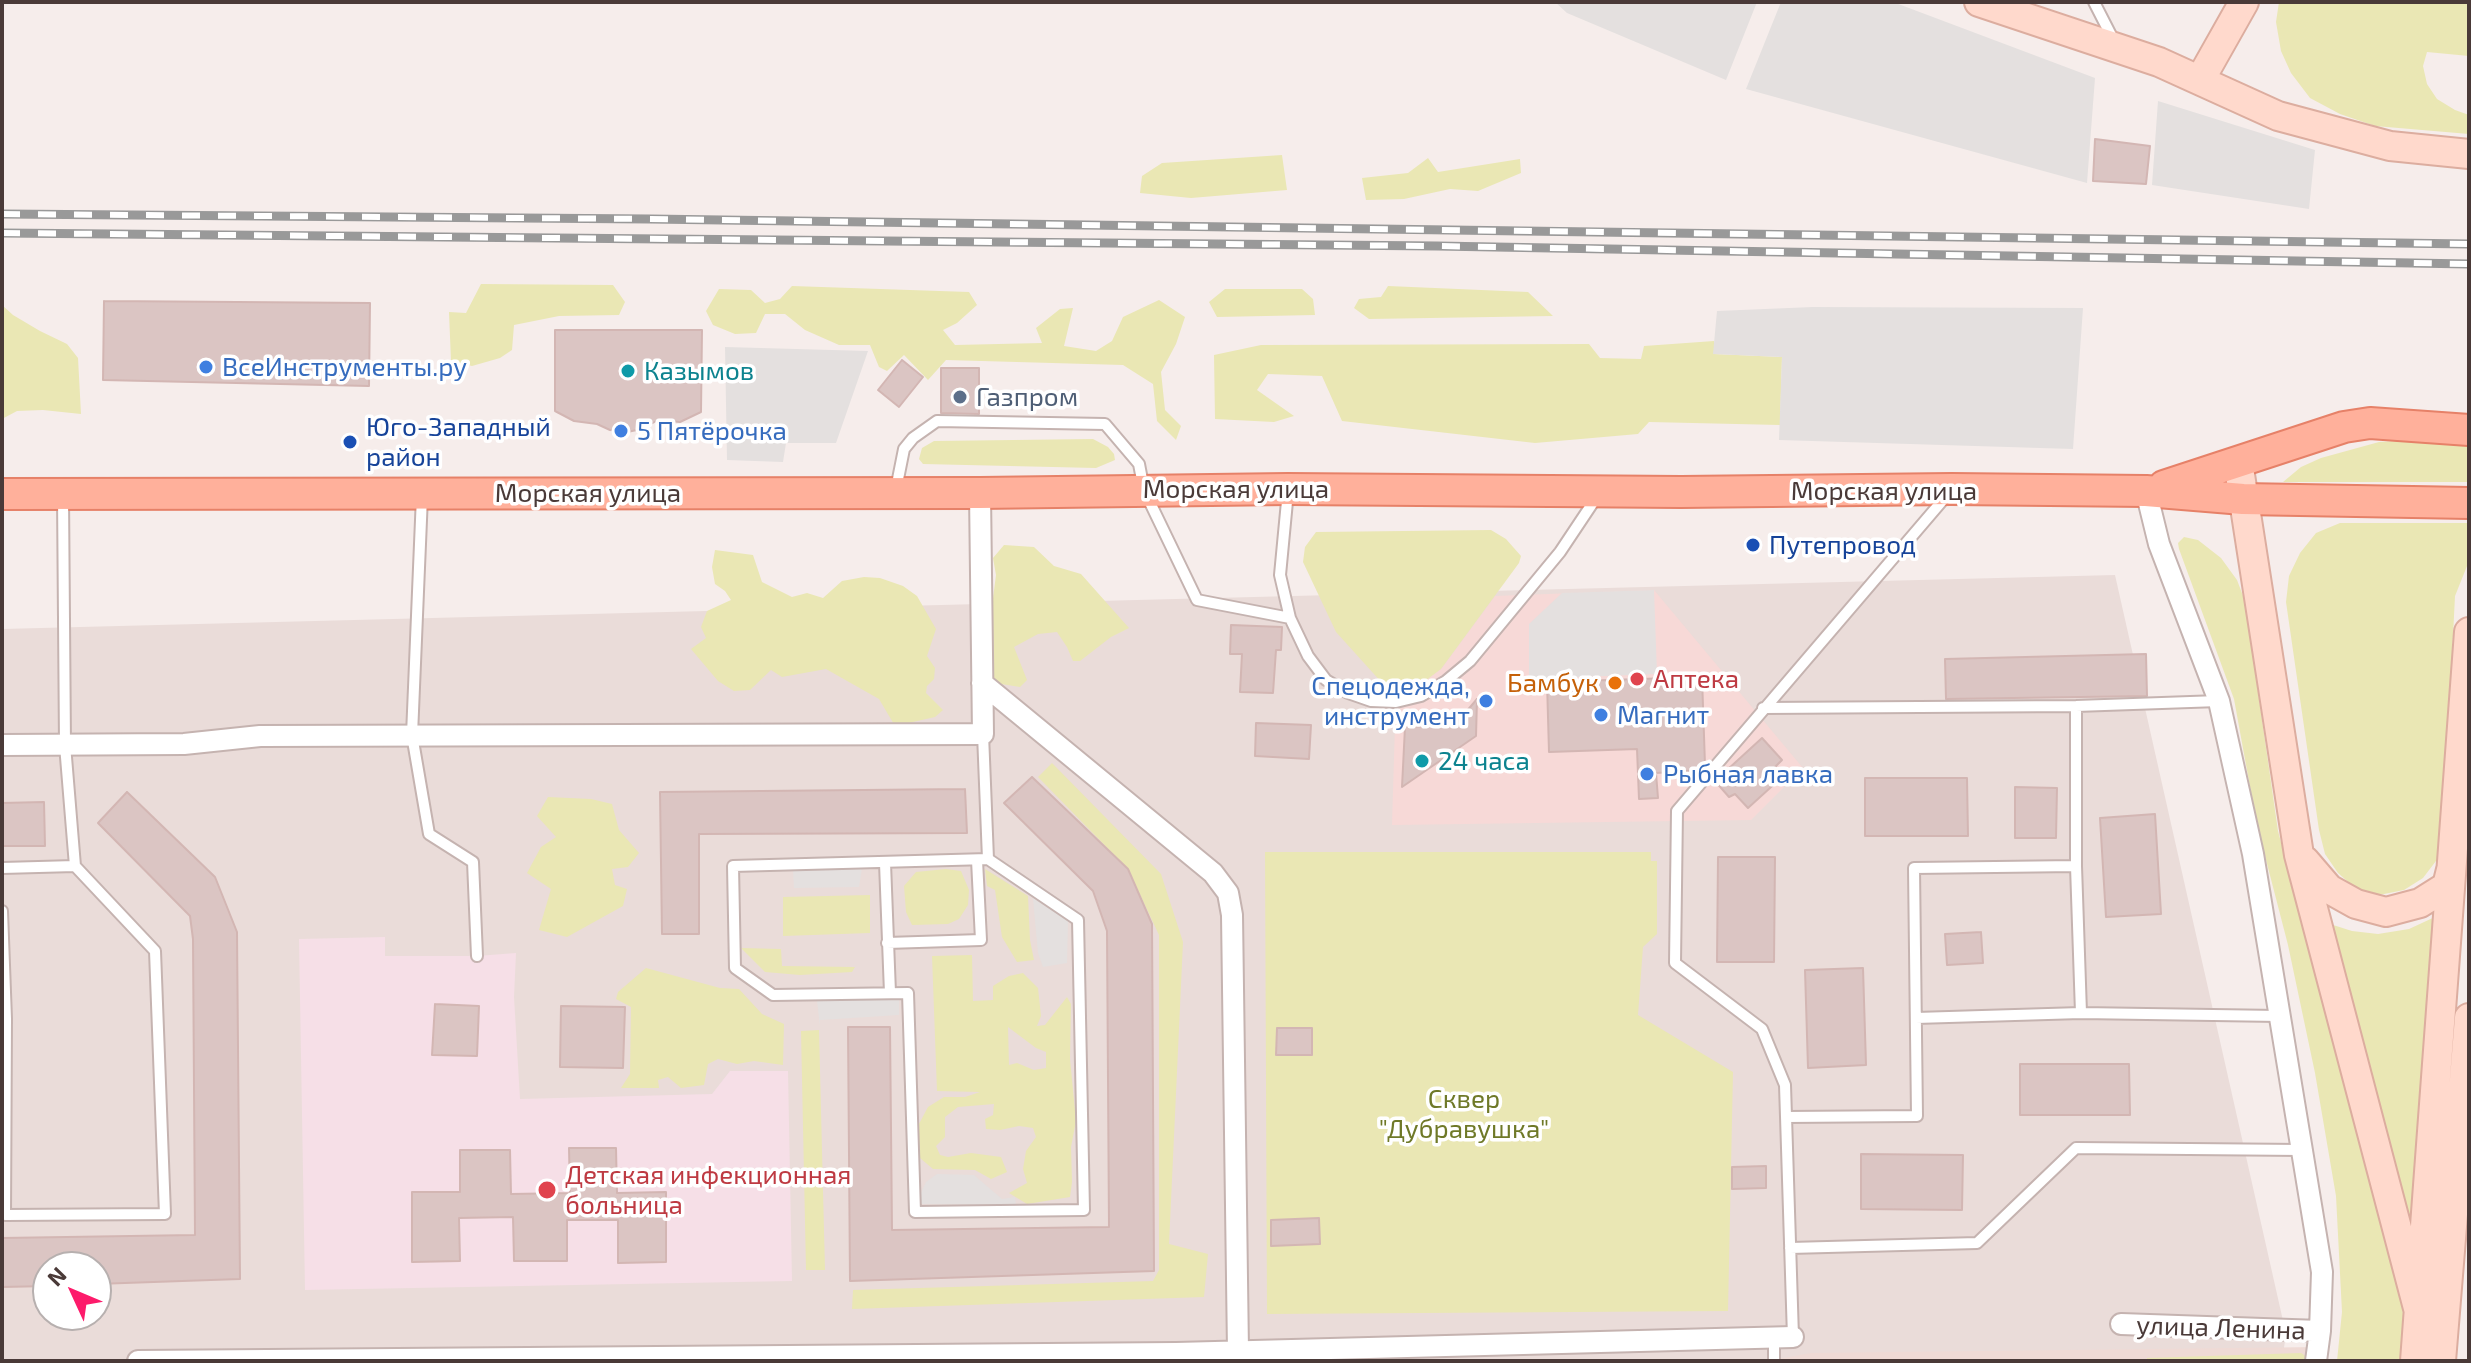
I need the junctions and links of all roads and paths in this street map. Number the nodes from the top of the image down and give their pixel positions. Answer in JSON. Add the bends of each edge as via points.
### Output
{"nodes":[{"id":1,"x":1979,"y":2,"type":"edge"},
{"id":2,"x":2094,"y":2,"type":"edge"},
{"id":3,"x":2244,"y":2,"type":"edge"},
{"id":4,"x":2118,"y":47,"type":"junction"},
{"id":5,"x":2200,"y":80,"type":"junction"},
{"id":6,"x":2469,"y":154,"type":"edge"},
{"id":7,"x":2469,"y":430,"type":"edge"},
{"id":8,"x":2238,"y":462,"type":"junction"},
{"id":9,"x":1288,"y":489,"type":"junction"},
{"id":10,"x":1601,"y":489,"type":"junction"},
{"id":11,"x":1952,"y":489,"type":"junction"},
{"id":12,"x":1144,"y":490,"type":"junction"},
{"id":13,"x":2146,"y":491,"type":"junction"},
{"id":14,"x":895,"y":493,"type":"junction"},
{"id":15,"x":980,"y":493,"type":"junction"},
{"id":16,"x":2,"y":494,"type":"edge"},
{"id":17,"x":63,"y":494,"type":"junction"},
{"id":18,"x":422,"y":494,"type":"junction"},
{"id":19,"x":2243,"y":499,"type":"junction"},
{"id":20,"x":2469,"y":503,"type":"edge"},
{"id":21,"x":1290,"y":618,"type":"junction"},
{"id":22,"x":2469,"y":632,"type":"edge"},
{"id":23,"x":982,"y":683,"type":"junction"},
{"id":24,"x":2219,"y":701,"type":"junction"},
{"id":25,"x":2076,"y":706,"type":"junction"},
{"id":26,"x":1763,"y":708,"type":"junction"},
{"id":27,"x":983,"y":734,"type":"junction"},
{"id":28,"x":412,"y":735,"type":"junction"},
{"id":29,"x":2,"y":745,"type":"edge"},
{"id":30,"x":65,"y":745,"type":"junction"},
{"id":31,"x":2299,"y":855,"type":"junction"},
{"id":32,"x":2454,"y":855,"type":"junction"},
{"id":33,"x":983,"y":859,"type":"junction"},
{"id":34,"x":885,"y":863,"type":"junction"},
{"id":35,"x":75,"y":866,"type":"junction"},
{"id":36,"x":2076,"y":866,"type":"junction"},
{"id":37,"x":2,"y":868,"type":"edge"},
{"id":38,"x":2,"y":911,"type":"edge"},
{"id":39,"x":887,"y":943,"type":"junction"},
{"id":40,"x":477,"y":956,"type":"dead end"},
{"id":41,"x":890,"y":993,"type":"junction"},
{"id":42,"x":2081,"y":1013,"type":"junction"},
{"id":43,"x":2279,"y":1016,"type":"junction"},
{"id":44,"x":1916,"y":1018,"type":"junction"},
{"id":45,"x":2469,"y":1018,"type":"edge"},
{"id":46,"x":4,"y":1019,"type":"edge"},
{"id":47,"x":1786,"y":1117,"type":"junction"},
{"id":48,"x":2302,"y":1150,"type":"junction"},
{"id":49,"x":1790,"y":1248,"type":"junction"},
{"id":50,"x":2469,"y":1261,"type":"edge"},
{"id":51,"x":2433,"y":1313,"type":"junction"},
{"id":52,"x":2121,"y":1324,"type":"dead end"},
{"id":53,"x":2320,"y":1331,"type":"junction"},
{"id":54,"x":1783,"y":1337,"type":"junction"},
{"id":55,"x":1238,"y":1351,"type":"junction"},
{"id":56,"x":962,"y":1358,"type":"edge"},
{"id":57,"x":593,"y":1359,"type":"edge"},
{"id":58,"x":376,"y":1360,"type":"edge"},
{"id":59,"x":138,"y":1361,"type":"edge"},
{"id":60,"x":200,"y":1361,"type":"edge"},
{"id":61,"x":1774,"y":1361,"type":"edge"},
{"id":62,"x":2316,"y":1361,"type":"edge"},
{"id":63,"x":2415,"y":1361,"type":"edge"},
{"id":64,"x":2441,"y":1361,"type":"edge"}],
"edges":[{"from":1,"to":4,"type":"main road"},
{"from":2,"to":4,"type":"lane"},
{"from":3,"to":5,"type":"main road"},
{"from":4,"to":5,"type":"main road"},
{"from":5,"to":6,"type":"main road","via":[[2292,120],[2390,146]]},
{"from":7,"to":8,"type":"main road","via":[[2370,423]]},
{"from":8,"to":13,"type":"main road"},
{"from":8,"to":19,"type":"main road"},
{"from":9,"to":10,"type":"main road","name":"Морская улица"},
{"from":9,"to":12,"type":"main road","name":"Морская улица"},
{"from":9,"to":21,"type":"lane","via":[[1279,568]]},
{"from":10,"to":11,"type":"main road","name":"Морская улица"},
{"from":10,"to":21,"type":"lane","via":[[1560,552],[1470,661],[1421,696],[1371,701],[1326,680]]},
{"from":11,"to":13,"type":"main road","name":"Морская улица"},
{"from":11,"to":26,"type":"lane"},
{"from":12,"to":14,"type":"lane","via":[[1139,464],[1105,424],[952,419],[929,425],[904,449]]},
{"from":12,"to":15,"type":"main road","name":"Морская улица"},
{"from":12,"to":21,"type":"lane","via":[[1197,600]]},
{"from":13,"to":19,"type":"main road","name":"Морская улица"},
{"from":13,"to":24,"type":"street","via":[[2159,544]]},
{"from":14,"to":15,"type":"main road","name":"Морская улица"},
{"from":14,"to":18,"type":"main road","name":"Морская улица"},
{"from":15,"to":23,"type":"street"},
{"from":16,"to":17,"type":"main road","name":"Морская улица"},
{"from":17,"to":18,"type":"main road","name":"Морская улица"},
{"from":17,"to":30,"type":"lane"},
{"from":18,"to":28,"type":"lane"},
{"from":19,"to":20,"type":"main road","name":"Морская улица"},
{"from":19,"to":31,"type":"main road"},
{"from":22,"to":32,"type":"main road"},
{"from":23,"to":27,"type":"street"},
{"from":23,"to":55,"type":"street","via":[[1213,873],[1228,893]]},
{"from":24,"to":25,"type":"lane"},
{"from":24,"to":43,"type":"street","via":[[2253,854]]},
{"from":25,"to":26,"type":"lane"},
{"from":25,"to":36,"type":"lane"},
{"from":26,"to":47,"type":"lane","via":[[1677,811],[1675,963],[1762,1029],[1785,1085]]},
{"from":27,"to":28,"type":"street"},
{"from":27,"to":33,"type":"lane"},
{"from":28,"to":30,"type":"street"},
{"from":28,"to":40,"type":"lane","via":[[429,834],[473,862]]},
{"from":29,"to":30,"type":"street"},
{"from":30,"to":35,"type":"lane"},
{"from":31,"to":32,"type":"main road","via":[[2329,889],[2386,912],[2420,903],[2447,886]]},
{"from":31,"to":51,"type":"main road"},
{"from":32,"to":51,"type":"main road"},
{"from":33,"to":34,"type":"lane"},
{"from":33,"to":39,"type":"lane","via":[[981,940]]},
{"from":33,"to":41,"type":"lane","via":[[1078,920],[1084,1210],[915,1212],[908,993]]},
{"from":34,"to":39,"type":"lane"},
{"from":34,"to":41,"type":"lane","via":[[733,866],[735,968],[773,995]]},
{"from":35,"to":37,"type":"lane"},
{"from":35,"to":46,"type":"lane","via":[[155,951],[165,1214],[5,1215]]},
{"from":36,"to":42,"type":"lane"},
{"from":36,"to":44,"type":"lane","via":[[1914,868]]},
{"from":38,"to":46,"type":"lane"},
{"from":39,"to":41,"type":"lane"},
{"from":42,"to":43,"type":"lane"},
{"from":42,"to":44,"type":"lane"},
{"from":43,"to":48,"type":"street"},
{"from":44,"to":47,"type":"lane","via":[[1917,1116]]},
{"from":45,"to":51,"type":"main road"},
{"from":47,"to":49,"type":"lane"},
{"from":48,"to":49,"type":"lane","via":[[2076,1148],[1977,1243]]},
{"from":48,"to":53,"type":"street","via":[[2322,1272]]},
{"from":49,"to":54,"type":"lane"},
{"from":50,"to":51,"type":"main road"},
{"from":51,"to":63,"type":"main road"},
{"from":51,"to":64,"type":"main road"},
{"from":52,"to":53,"type":"street","name":"улица Ленина"},
{"from":53,"to":62,"type":"street"},
{"from":54,"to":55,"type":"street"},
{"from":54,"to":61,"type":"lane"},
{"from":55,"to":56,"type":"street"},
{"from":56,"to":57,"type":"street"},
{"from":57,"to":58,"type":"street"},
{"from":58,"to":60,"type":"street"},
{"from":59,"to":60,"type":"street"}]}
